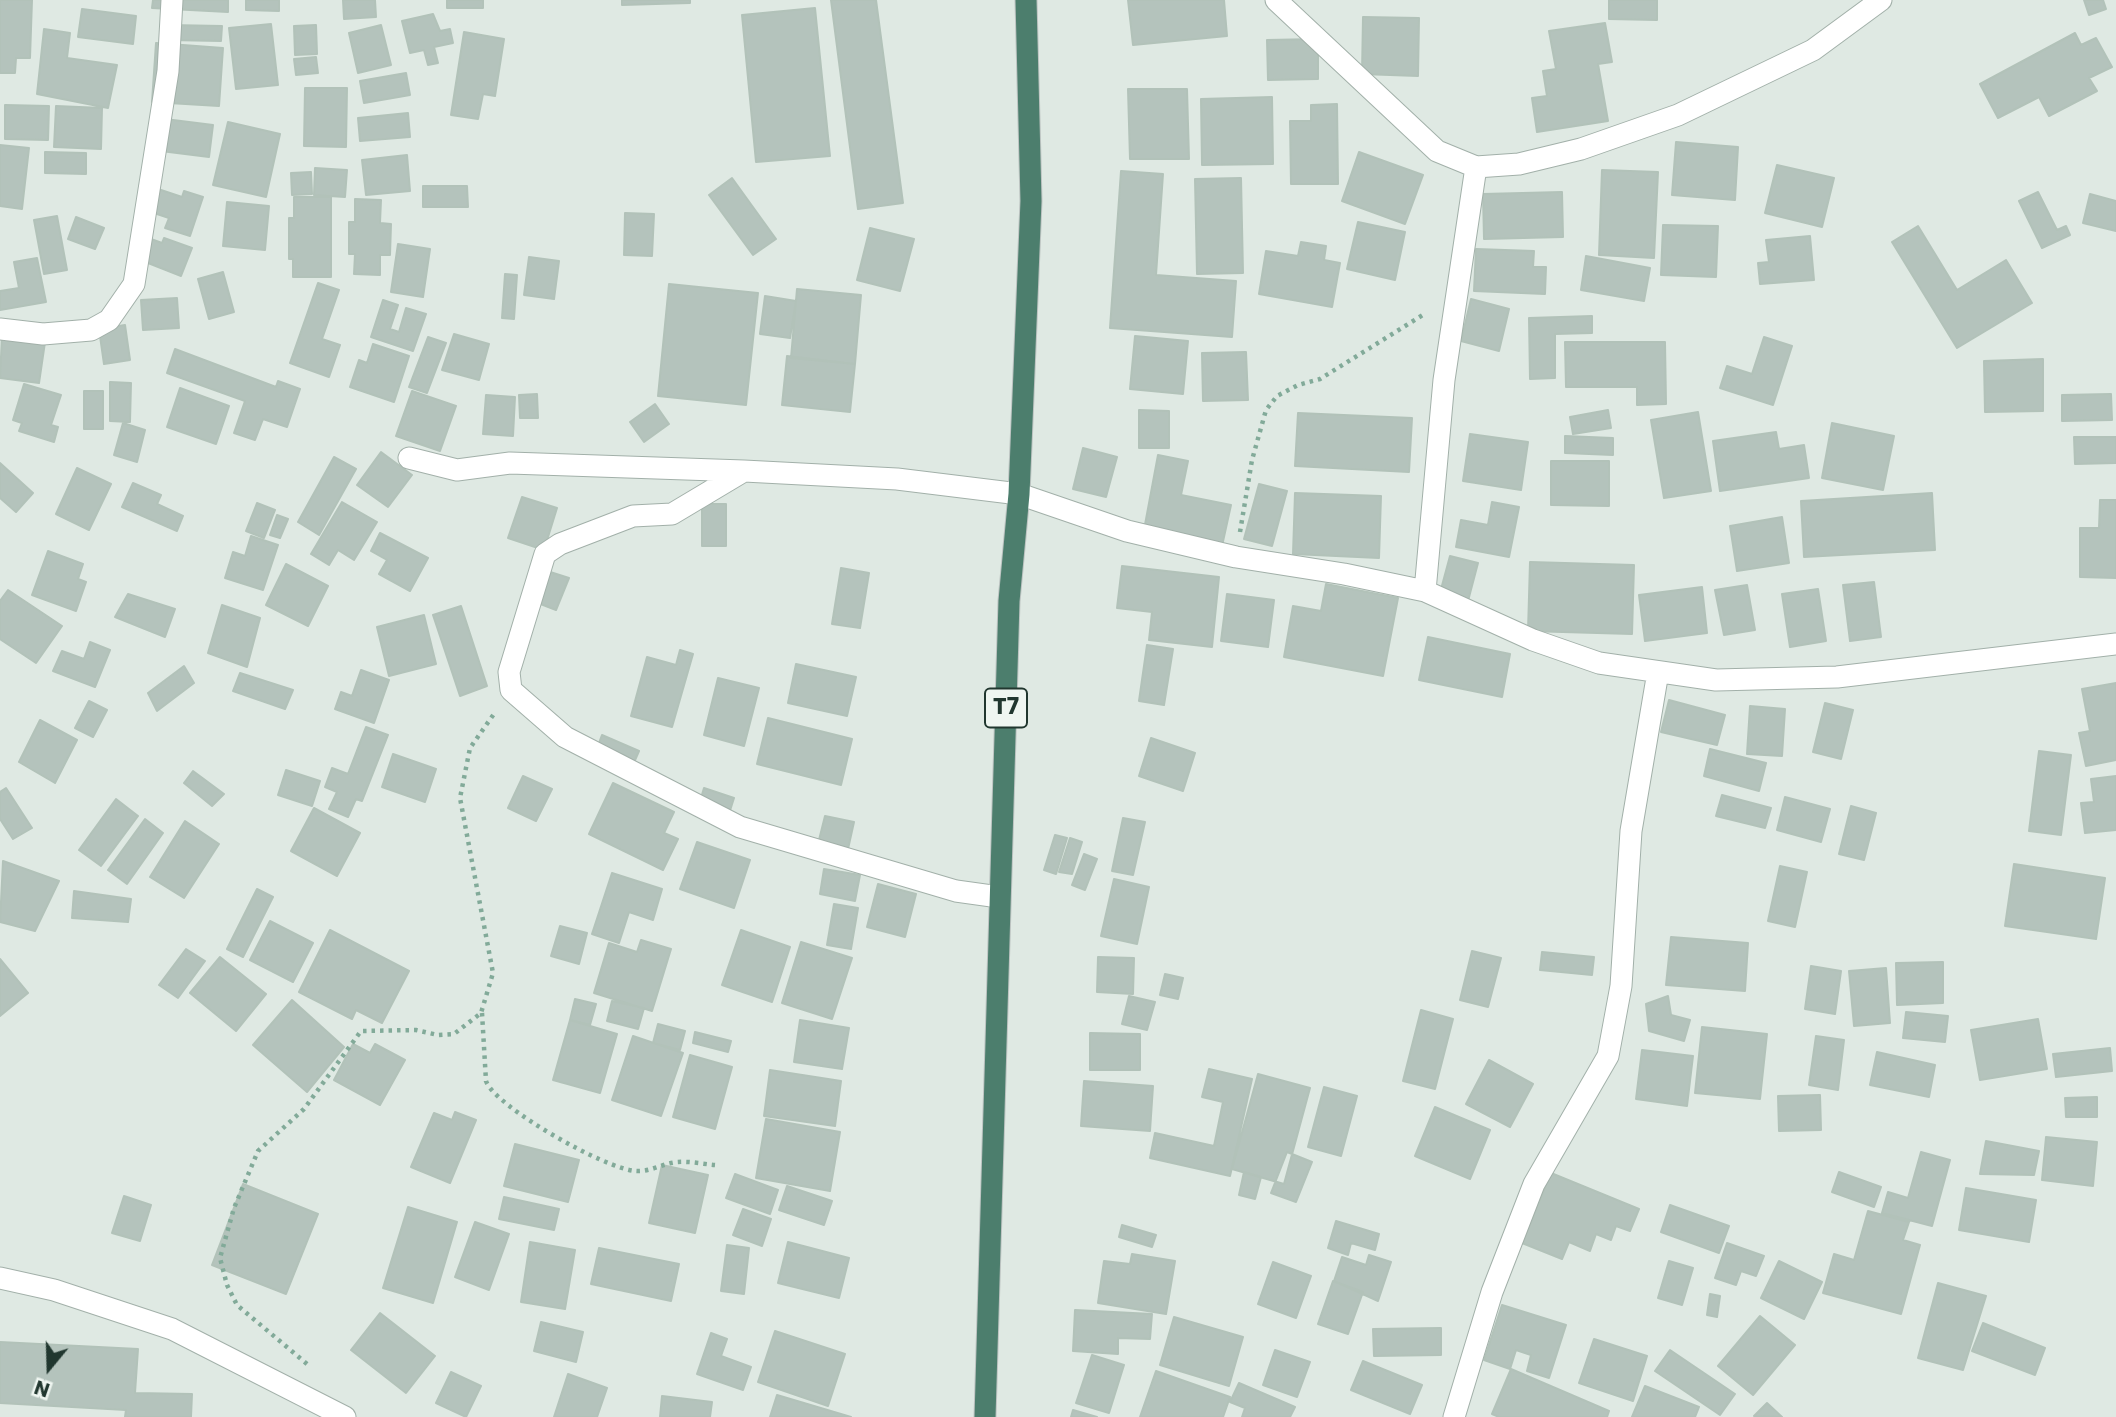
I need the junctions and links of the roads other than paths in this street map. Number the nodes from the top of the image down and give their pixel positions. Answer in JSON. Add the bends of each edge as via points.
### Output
{"nodes":[{"id":1,"x":172,"y":0,"type":"edge"},
{"id":2,"x":1026,"y":0,"type":"edge"},
{"id":3,"x":1276,"y":0,"type":"edge"},
{"id":4,"x":1881,"y":0,"type":"edge"},
{"id":5,"x":1476,"y":167,"type":"junction"},
{"id":6,"x":0,"y":329,"type":"edge"},
{"id":7,"x":409,"y":458,"type":"dead end"},
{"id":8,"x":744,"y":471,"type":"junction"},
{"id":9,"x":1019,"y":494,"type":"junction"},
{"id":10,"x":1425,"y":591,"type":"junction"},
{"id":11,"x":2116,"y":643,"type":"edge"},
{"id":12,"x":1658,"y":672,"type":"junction"},
{"id":13,"x":999,"y":897,"type":"junction"},
{"id":14,"x":0,"y":1278,"type":"edge"},
{"id":15,"x":345,"y":1417,"type":"edge"},
{"id":16,"x":985,"y":1417,"type":"edge"},
{"id":17,"x":1454,"y":1417,"type":"edge"}],
"edges":[{"from":1,"to":6,"type":"street","via":[[168,71],[134,284],[109,320],[91,330],[43,334]]},
{"from":2,"to":9,"type":"highway","number":"T7","via":[[1031,201]]},
{"from":3,"to":5,"type":"street","via":[[1437,150]]},
{"from":4,"to":5,"type":"street","via":[[1813,50],[1678,114],[1581,149],[1518,164]]},
{"from":5,"to":10,"type":"street","via":[[1444,380]]},
{"from":7,"to":8,"type":"street","via":[[457,470],[510,463]]},
{"from":8,"to":9,"type":"street","via":[[897,479]]},
{"from":8,"to":13,"type":"street","via":[[672,514],[633,516],[545,554],[509,673],[511,690],[565,737],[740,827],[956,891]]},
{"from":9,"to":10,"type":"street","via":[[1126,531],[1236,557]]},
{"from":9,"to":13,"type":"highway","number":"T7","via":[[1009,601]]},
{"from":10,"to":12,"type":"street","via":[[1533,640],[1599,663]]},
{"from":11,"to":12,"type":"street","via":[[1837,677],[1716,680]]},
{"from":12,"to":17,"type":"street","via":[[1631,831],[1621,986],[1608,1056],[1534,1184],[1492,1292]]},
{"from":13,"to":16,"type":"highway","number":"T7"},
{"from":14,"to":15,"type":"street","via":[[54,1290],[172,1329]]}]}
